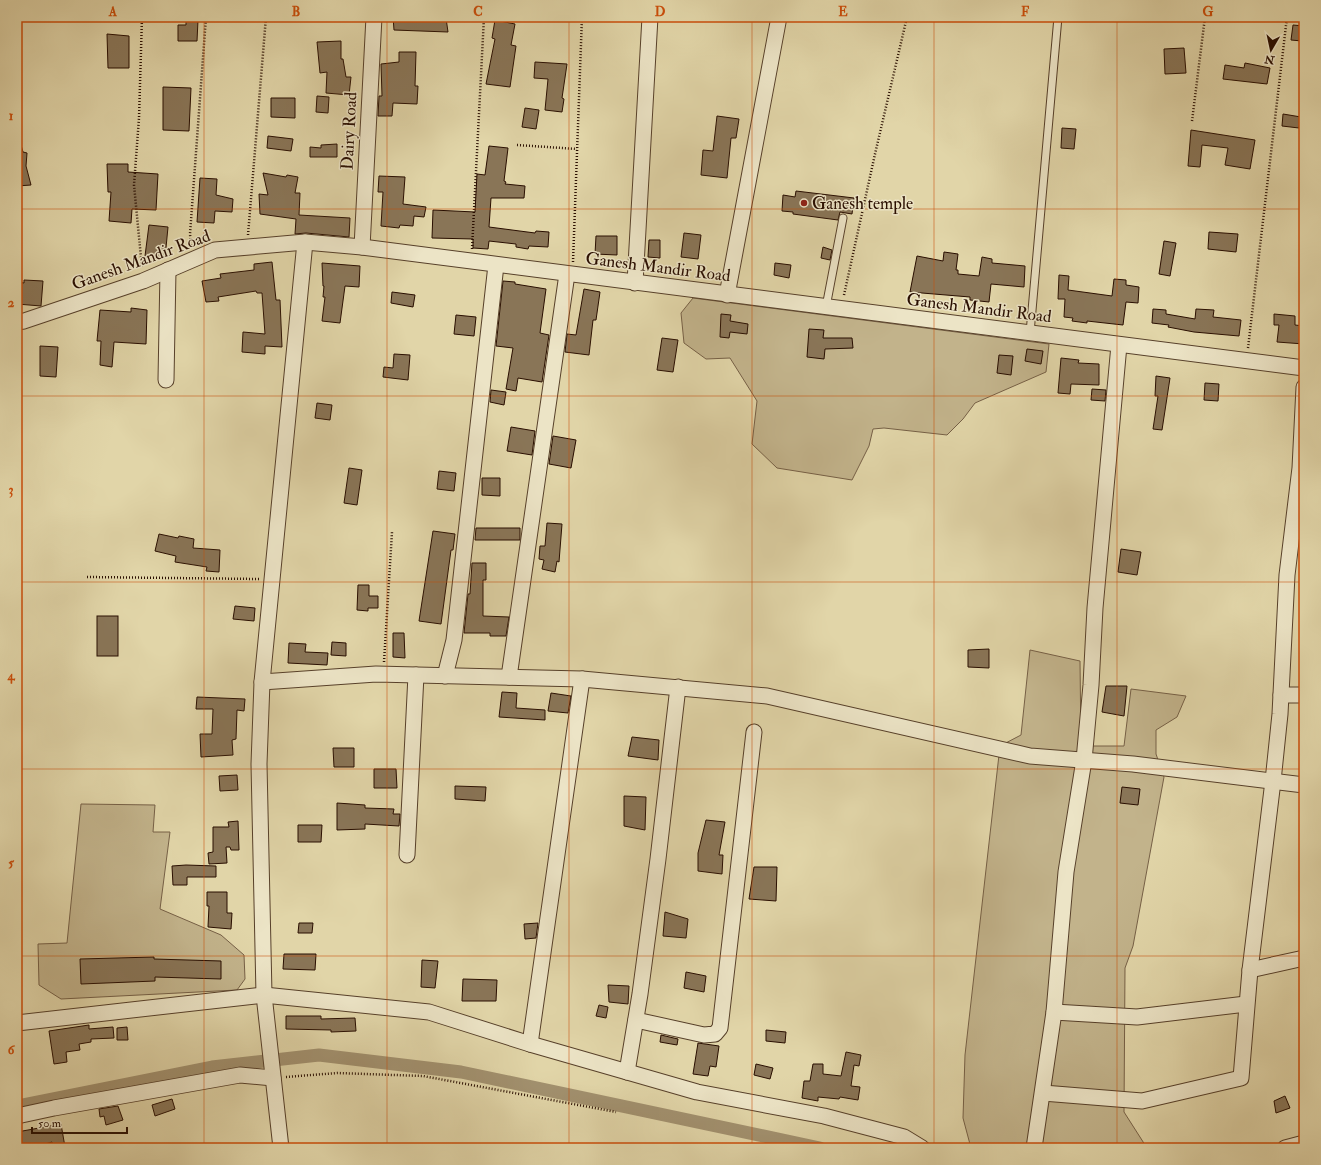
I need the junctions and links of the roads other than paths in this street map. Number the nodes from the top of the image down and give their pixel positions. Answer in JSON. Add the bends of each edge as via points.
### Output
{"nodes":[{"id":1,"x":374,"y":17,"type":"edge"},
{"id":2,"x":650,"y":17,"type":"edge"},
{"id":3,"x":779,"y":17,"type":"edge"},
{"id":4,"x":1058,"y":17,"type":"edge"},
{"id":5,"x":843,"y":218,"type":"dead end"},
{"id":6,"x":305,"y":242,"type":"junction"},
{"id":7,"x":362,"y":247,"type":"junction"},
{"id":8,"x":496,"y":265,"type":"junction"},
{"id":9,"x":168,"y":270,"type":"junction"},
{"id":10,"x":570,"y":274,"type":"junction"},
{"id":11,"x":636,"y":283,"type":"junction"},
{"id":12,"x":727,"y":294,"type":"junction"},
{"id":13,"x":826,"y":307,"type":"junction"},
{"id":14,"x":17,"y":322,"type":"edge"},
{"id":15,"x":1030,"y":333,"type":"junction"},
{"id":16,"x":1119,"y":345,"type":"junction"},
{"id":17,"x":1304,"y":368,"type":"edge"},
{"id":18,"x":166,"y":380,"type":"dead end"},
{"id":19,"x":1304,"y":387,"type":"edge"},
{"id":20,"x":416,"y":675,"type":"junction"},
{"id":21,"x":445,"y":676,"type":"junction"},
{"id":22,"x":509,"y":677,"type":"junction"},
{"id":23,"x":582,"y":678,"type":"junction"},
{"id":24,"x":262,"y":682,"type":"junction"},
{"id":25,"x":678,"y":687,"type":"junction"},
{"id":26,"x":1281,"y":695,"type":"junction"},
{"id":27,"x":1304,"y":695,"type":"edge"},
{"id":28,"x":754,"y":732,"type":"dead end"},
{"id":29,"x":1084,"y":760,"type":"junction"},
{"id":30,"x":1273,"y":781,"type":"junction"},
{"id":31,"x":1304,"y":785,"type":"edge"},
{"id":32,"x":407,"y":855,"type":"dead end"},
{"id":33,"x":1304,"y":958,"type":"edge"},
{"id":34,"x":1250,"y":970,"type":"junction"},
{"id":35,"x":264,"y":995,"type":"junction"},
{"id":36,"x":1246,"y":1004,"type":"junction"},
{"id":37,"x":1054,"y":1012,"type":"junction"},
{"id":38,"x":636,"y":1020,"type":"junction"},
{"id":39,"x":17,"y":1022,"type":"edge"},
{"id":40,"x":530,"y":1044,"type":"junction"},
{"id":41,"x":627,"y":1072,"type":"junction"},
{"id":42,"x":272,"y":1074,"type":"junction"},
{"id":43,"x":1043,"y":1093,"type":"junction"},
{"id":44,"x":17,"y":1116,"type":"edge"},
{"id":45,"x":1304,"y":1143,"type":"edge"},
{"id":46,"x":281,"y":1148,"type":"edge"},
{"id":47,"x":922,"y":1148,"type":"edge"},
{"id":48,"x":1034,"y":1148,"type":"edge"},
{"id":49,"x":1285,"y":1148,"type":"edge"}],
"edges":[{"from":1,"to":7,"type":"street","name":"Dairy Road"},
{"from":2,"to":11,"type":"street"},
{"from":3,"to":12,"type":"street"},
{"from":4,"to":15,"type":"lane"},
{"from":5,"to":13,"type":"lane"},
{"from":6,"to":7,"type":"street","name":"Ganesh Mandir Road"},
{"from":6,"to":9,"type":"street","name":"Ganesh Mandir Road","via":[[215,250]]},
{"from":6,"to":24,"type":"street"},
{"from":7,"to":8,"type":"street","name":"Ganesh Mandir Road"},
{"from":8,"to":10,"type":"street","name":"Ganesh Mandir Road"},
{"from":8,"to":21,"type":"street","via":[[454,640]]},
{"from":9,"to":14,"type":"street","name":"Ganesh Mandir Road","via":[[24,322]]},
{"from":9,"to":18,"type":"street"},
{"from":10,"to":11,"type":"street","name":"Ganesh Mandir Road"},
{"from":10,"to":22,"type":"street"},
{"from":11,"to":12,"type":"street","name":"Ganesh Mandir Road"},
{"from":12,"to":13,"type":"street","name":"Ganesh Mandir Road"},
{"from":13,"to":15,"type":"street","name":"Ganesh Mandir Road"},
{"from":15,"to":16,"type":"street","name":"Ganesh Mandir Road"},
{"from":16,"to":17,"type":"street","name":"Ganesh Mandir Road"},
{"from":16,"to":29,"type":"street"},
{"from":19,"to":26,"type":"street","via":[[1300,468],[1287,575]]},
{"from":20,"to":21,"type":"street"},
{"from":20,"to":24,"type":"street","via":[[383,674]]},
{"from":20,"to":32,"type":"street"},
{"from":21,"to":22,"type":"street"},
{"from":22,"to":23,"type":"street"},
{"from":23,"to":25,"type":"street"},
{"from":23,"to":40,"type":"street"},
{"from":24,"to":35,"type":"street","via":[[259,764]]},
{"from":25,"to":29,"type":"street","via":[[767,696],[1030,756]]},
{"from":25,"to":38,"type":"street"},
{"from":26,"to":27,"type":"street"},
{"from":26,"to":30,"type":"street"},
{"from":28,"to":38,"type":"street","via":[[720,1028],[715,1034],[704,1035]]},
{"from":29,"to":30,"type":"street"},
{"from":29,"to":37,"type":"street","via":[[1066,872]]},
{"from":30,"to":31,"type":"street"},
{"from":30,"to":34,"type":"street"},
{"from":33,"to":34,"type":"street"},
{"from":34,"to":36,"type":"street"},
{"from":35,"to":39,"type":"street"},
{"from":35,"to":40,"type":"street","via":[[429,1012]]},
{"from":35,"to":42,"type":"street"},
{"from":36,"to":37,"type":"street","via":[[1137,1017]]},
{"from":36,"to":43,"type":"street","via":[[1241,1078],[1142,1101]]},
{"from":37,"to":43,"type":"street"},
{"from":38,"to":41,"type":"street"},
{"from":40,"to":41,"type":"street"},
{"from":41,"to":47,"type":"street","via":[[697,1092],[824,1116],[904,1137]]},
{"from":42,"to":44,"type":"street","via":[[240,1075]]},
{"from":42,"to":46,"type":"street"},
{"from":43,"to":48,"type":"street"},
{"from":45,"to":49,"type":"street"}]}
